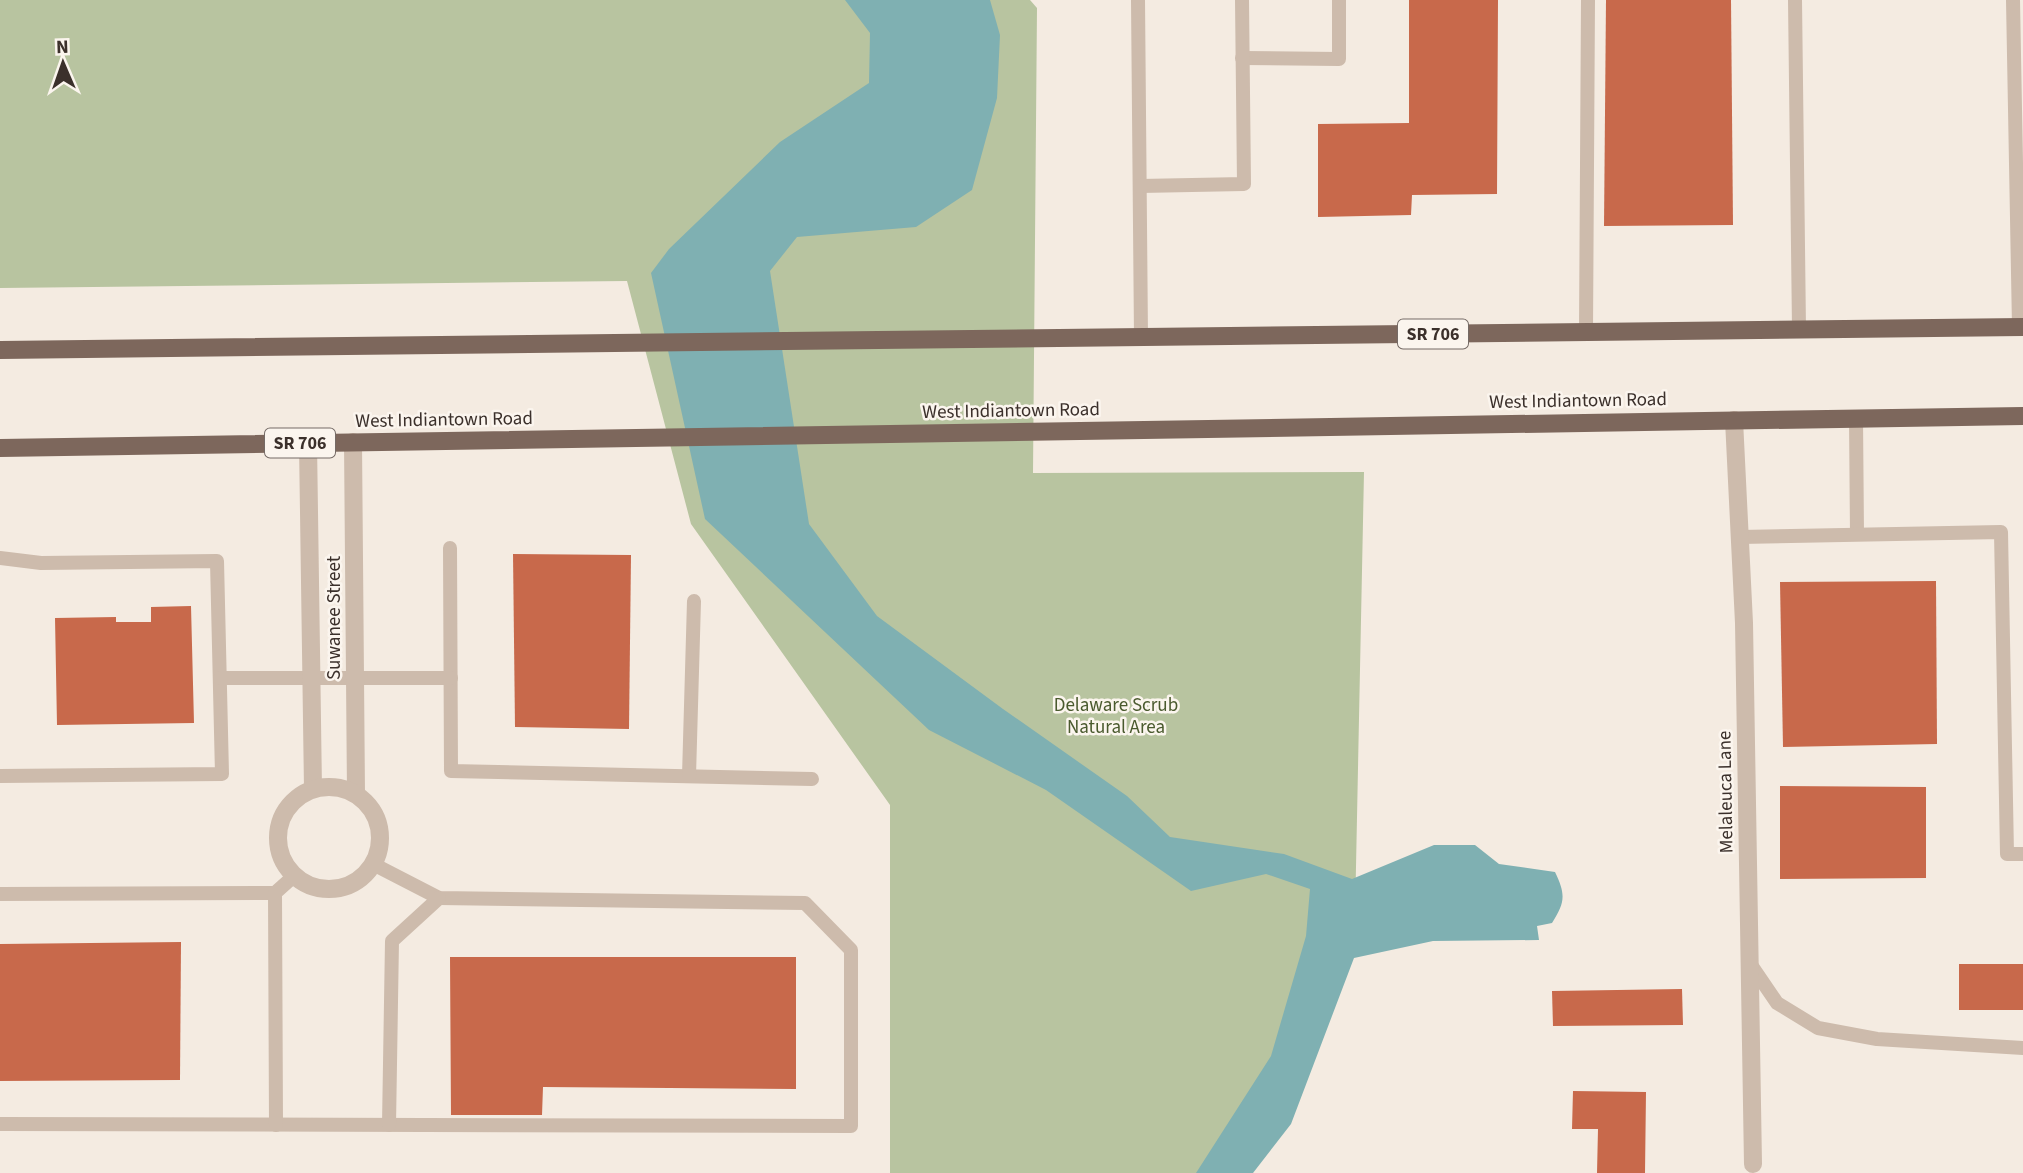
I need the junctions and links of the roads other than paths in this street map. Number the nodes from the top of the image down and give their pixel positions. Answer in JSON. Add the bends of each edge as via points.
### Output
{"nodes":[{"id":1,"x":1139,"y":0,"type":"edge"},
{"id":2,"x":1242,"y":0,"type":"edge"},
{"id":3,"x":1339,"y":0,"type":"edge"},
{"id":4,"x":1588,"y":0,"type":"edge"},
{"id":5,"x":1795,"y":0,"type":"edge"},
{"id":6,"x":2013,"y":0,"type":"edge"},
{"id":7,"x":1242,"y":58,"type":"junction"},
{"id":8,"x":1140,"y":186,"type":"junction"},
{"id":9,"x":2020,"y":217,"type":"edge"},
{"id":10,"x":2021,"y":327,"type":"edge"},
{"id":11,"x":1799,"y":329,"type":"junction"},
{"id":12,"x":1586,"y":332,"type":"junction"},
{"id":13,"x":1141,"y":337,"type":"junction"},
{"id":14,"x":0,"y":349,"type":"edge"},
{"id":15,"x":2023,"y":416,"type":"edge"},
{"id":16,"x":1856,"y":418,"type":"junction"},
{"id":17,"x":1734,"y":420,"type":"junction"},
{"id":18,"x":353,"y":442,"type":"junction"},
{"id":19,"x":308,"y":443,"type":"junction"},
{"id":20,"x":0,"y":448,"type":"edge"},
{"id":21,"x":1857,"y":534,"type":"junction"},
{"id":22,"x":1740,"y":537,"type":"junction"},
{"id":23,"x":450,"y":548,"type":"dead end"},
{"id":24,"x":0,"y":558,"type":"edge"},
{"id":25,"x":694,"y":601,"type":"dead end"},
{"id":26,"x":220,"y":678,"type":"junction"},
{"id":27,"x":312,"y":678,"type":"junction"},
{"id":28,"x":356,"y":678,"type":"junction"},
{"id":29,"x":451,"y":678,"type":"junction"},
{"id":30,"x":0,"y":776,"type":"edge"},
{"id":31,"x":689,"y":776,"type":"junction"},
{"id":32,"x":812,"y":779,"type":"dead end"},
{"id":33,"x":313,"y":789,"type":"junction"},
{"id":34,"x":356,"y":794,"type":"junction"},
{"id":35,"x":2023,"y":854,"type":"edge"},
{"id":36,"x":373,"y":864,"type":"junction"},
{"id":37,"x":294,"y":876,"type":"junction"},
{"id":38,"x":275,"y":892,"type":"junction"},
{"id":39,"x":0,"y":894,"type":"edge"},
{"id":40,"x":439,"y":898,"type":"junction"},
{"id":41,"x":1749,"y":962,"type":"junction"},
{"id":42,"x":2023,"y":1048,"type":"edge"},
{"id":43,"x":0,"y":1124,"type":"edge"},
{"id":44,"x":276,"y":1125,"type":"junction"},
{"id":45,"x":389,"y":1125,"type":"junction"},
{"id":46,"x":1753,"y":1164,"type":"dead end"}],
"edges":[{"from":1,"to":8,"type":"lane"},
{"from":2,"to":7,"type":"lane"},
{"from":3,"to":7,"type":"lane","via":[[1339,59]]},
{"from":4,"to":12,"type":"lane"},
{"from":5,"to":11,"type":"lane"},
{"from":6,"to":9,"type":"lane"},
{"from":7,"to":8,"type":"lane","via":[[1244,184]]},
{"from":8,"to":13,"type":"lane"},
{"from":9,"to":10,"type":"lane"},
{"from":10,"to":11,"type":"main road","number":"SR 706"},
{"from":11,"to":12,"type":"main road","number":"SR 706"},
{"from":12,"to":13,"type":"main road","number":"SR 706"},
{"from":13,"to":14,"type":"main road","number":"SR 706"},
{"from":15,"to":16,"type":"main road","name":"West Indiantown Road","number":"SR 706"},
{"from":16,"to":17,"type":"main road","name":"West Indiantown Road","number":"SR 706"},
{"from":16,"to":21,"type":"lane"},
{"from":17,"to":18,"type":"main road","name":"West Indiantown Road","number":"SR 706"},
{"from":17,"to":22,"type":"street","name":"Melaleuca Lane"},
{"from":18,"to":19,"type":"main road","name":"West Indiantown Road","number":"SR 706"},
{"from":18,"to":28,"type":"street","name":"Suwanee Street"},
{"from":19,"to":20,"type":"main road","name":"West Indiantown Road","number":"SR 706"},
{"from":19,"to":27,"type":"street","name":"Suwanee Street"},
{"from":21,"to":22,"type":"lane"},
{"from":21,"to":35,"type":"lane","via":[[2001,532],[2007,854]]},
{"from":22,"to":41,"type":"street","name":"Melaleuca Lane"},
{"from":23,"to":29,"type":"lane"},
{"from":24,"to":26,"type":"lane","via":[[41,563],[217,561]]},
{"from":25,"to":31,"type":"lane"},
{"from":26,"to":27,"type":"lane"},
{"from":26,"to":30,"type":"lane","via":[[222,774]]},
{"from":27,"to":28,"type":"lane"},
{"from":27,"to":33,"type":"street","name":"Suwanee Street"},
{"from":28,"to":29,"type":"lane"},
{"from":28,"to":34,"type":"street","name":"Suwanee Street"},
{"from":29,"to":31,"type":"lane","via":[[451,771]]},
{"from":31,"to":32,"type":"lane"},
{"from":33,"to":34,"type":"street","via":[[340,787]]},
{"from":33,"to":37,"type":"street","via":[[285,810],[277,832],[280,856]]},
{"from":34,"to":36,"type":"street","via":[[379,825],[379,852]]},
{"from":36,"to":37,"type":"street","via":[[358,880],[336,889],[314,887]]},
{"from":36,"to":40,"type":"lane"},
{"from":37,"to":38,"type":"lane"},
{"from":38,"to":39,"type":"lane"},
{"from":38,"to":44,"type":"lane"},
{"from":40,"to":45,"type":"lane","via":[[393,941]]},
{"from":40,"to":45,"type":"lane","via":[[805,903],[851,950],[851,1126]]},
{"from":41,"to":42,"type":"lane","via":[[1777,1003],[1818,1028],[1877,1040]]},
{"from":41,"to":46,"type":"street","name":"Melaleuca Lane"},
{"from":43,"to":44,"type":"lane"},
{"from":44,"to":45,"type":"lane"}]}
